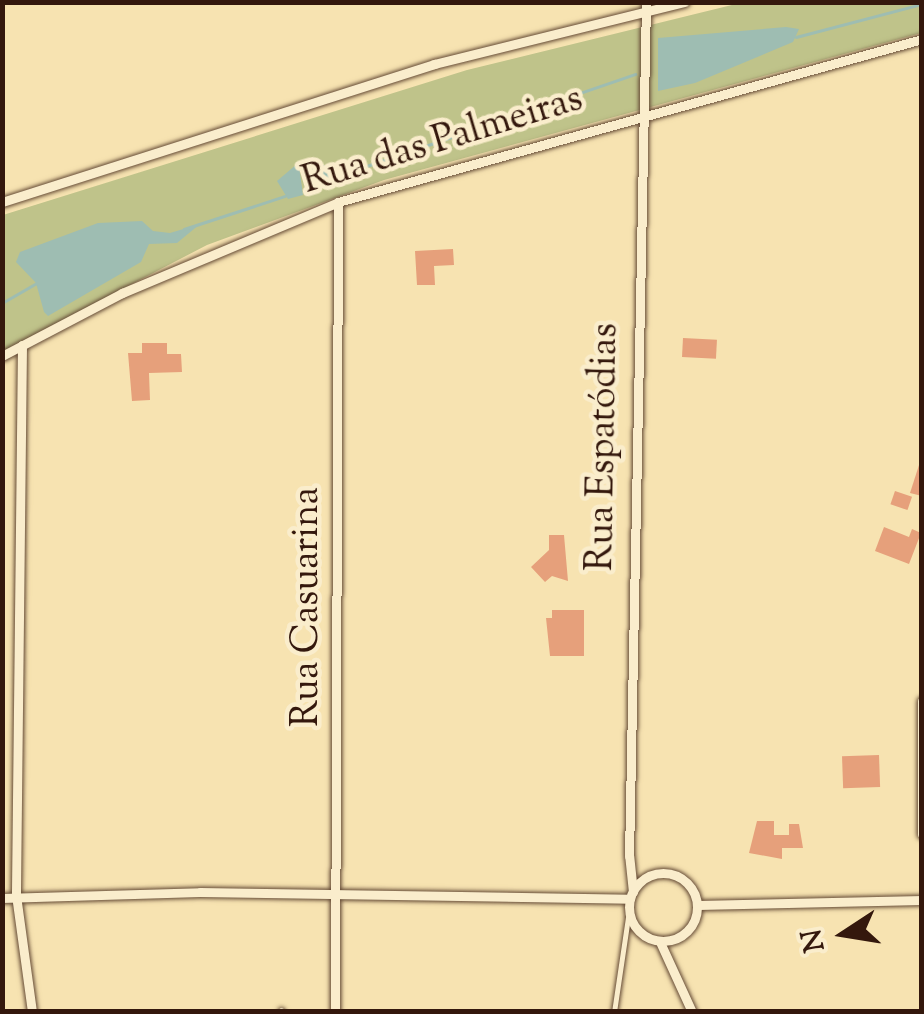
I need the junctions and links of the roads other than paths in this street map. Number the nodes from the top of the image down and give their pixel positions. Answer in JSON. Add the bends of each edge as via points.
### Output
{"nodes":[{"id":1,"x":684,"y":2,"type":"edge"},
{"id":2,"x":646,"y":6,"type":"edge"},
{"id":3,"x":922,"y":39,"type":"edge"},
{"id":4,"x":640,"y":116,"type":"junction"},
{"id":5,"x":2,"y":202,"type":"edge"},
{"id":6,"x":338,"y":202,"type":"junction"},
{"id":7,"x":22,"y":345,"type":"junction"},
{"id":8,"x":2,"y":356,"type":"edge"},
{"id":9,"x":922,"y":701,"type":"edge"},
{"id":10,"x":922,"y":834,"type":"edge"},
{"id":11,"x":336,"y":894,"type":"junction"},
{"id":12,"x":16,"y":895,"type":"junction"},
{"id":13,"x":2,"y":898,"type":"edge"},
{"id":14,"x":631,"y":900,"type":"junction"},
{"id":15,"x":922,"y":900,"type":"edge"},
{"id":16,"x":698,"y":905,"type":"junction"},
{"id":17,"x":660,"y":942,"type":"junction"},
{"id":18,"x":691,"y":1010,"type":"edge"},
{"id":19,"x":32,"y":1012,"type":"edge"},
{"id":20,"x":335,"y":1012,"type":"edge"},
{"id":21,"x":614,"y":1012,"type":"edge"}],
"edges":[{"from":1,"to":2,"type":"street","name":"Rua das Palmeiras"},
{"from":2,"to":4,"type":"street","name":"Rua Espatódias"},
{"from":2,"to":5,"type":"street","name":"Rua das Palmeiras","via":[[434,64]]},
{"from":3,"to":4,"type":"street","name":"Rua das Palmeiras"},
{"from":4,"to":6,"type":"street","name":"Rua das Palmeiras"},
{"from":4,"to":14,"type":"street","name":"Rua Espatódias"},
{"from":6,"to":7,"type":"street","name":"Rua das Palmeiras","via":[[158,276]]},
{"from":6,"to":11,"type":"street","name":"Rua Casuarina"},
{"from":7,"to":8,"type":"street","name":"Rua das Palmeiras"},
{"from":7,"to":12,"type":"street"},
{"from":9,"to":10,"type":"street"},
{"from":11,"to":12,"type":"street"},
{"from":11,"to":14,"type":"street"},
{"from":11,"to":20,"type":"street","name":"Rua Casuarina"},
{"from":12,"to":13,"type":"street"},
{"from":12,"to":19,"type":"street"},
{"from":14,"to":16,"type":"street","via":[[648,876],[670,874],[689,885]]},
{"from":14,"to":17,"type":"street","via":[[638,930]]},
{"from":14,"to":21,"type":"lane"},
{"from":15,"to":16,"type":"street"},
{"from":16,"to":17,"type":"street","via":[[685,934]]},
{"from":17,"to":18,"type":"street"}]}
